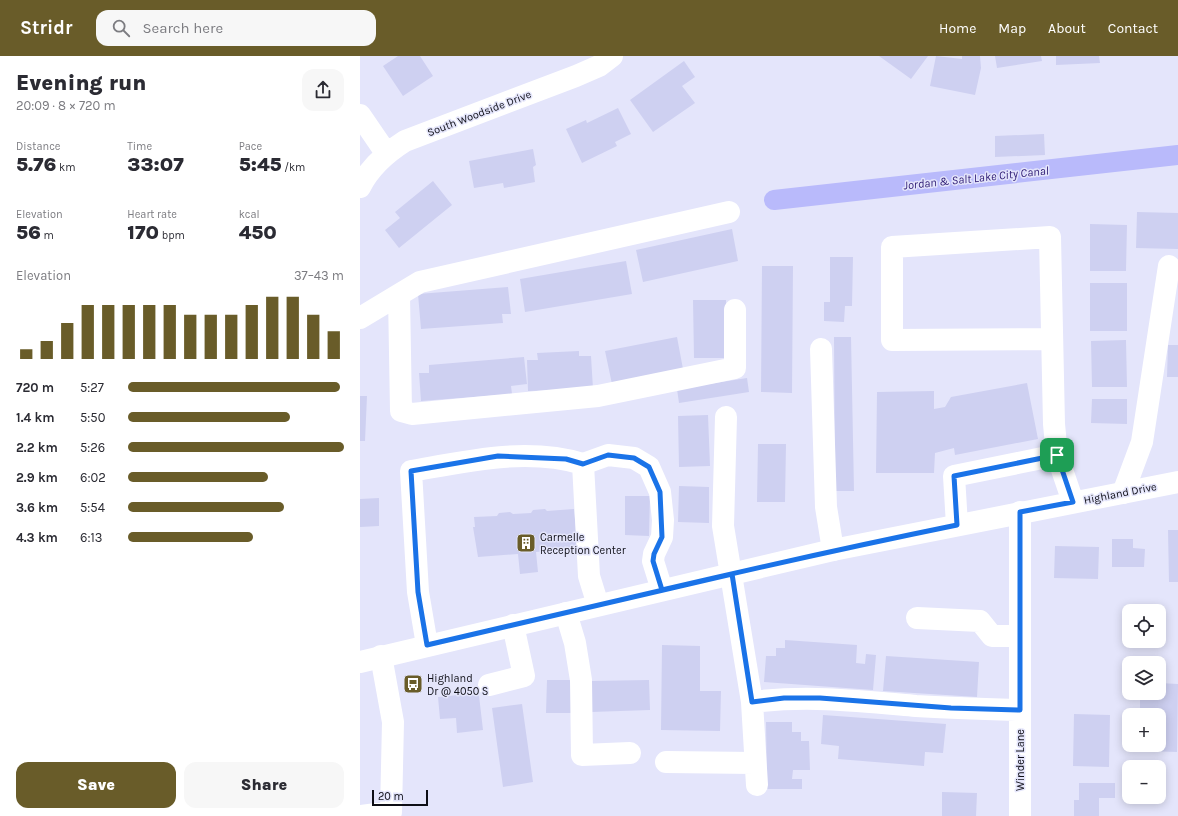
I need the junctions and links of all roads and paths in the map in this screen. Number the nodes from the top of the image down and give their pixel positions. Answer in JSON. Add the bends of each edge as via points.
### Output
{"nodes":[{"id":1,"x":612,"y":56,"type":"edge"},
{"id":2,"x":360,"y":115,"type":"edge"},
{"id":3,"x":386,"y":153,"type":"junction"},
{"id":4,"x":360,"y":187,"type":"edge"},
{"id":5,"x":729,"y":212,"type":"dead end"},
{"id":6,"x":1169,"y":266,"type":"dead end"},
{"id":7,"x":399,"y":295,"type":"junction"},
{"id":8,"x":735,"y":310,"type":"dead end"},
{"id":9,"x":360,"y":318,"type":"edge"},
{"id":10,"x":1052,"y":338,"type":"junction"},
{"id":11,"x":821,"y":350,"type":"dead end"},
{"id":12,"x":726,"y":417,"type":"dead end"},
{"id":13,"x":1057,"y":455,"type":"junction"},
{"id":14,"x":583,"y":464,"type":"junction"},
{"id":15,"x":1178,"y":479,"type":"edge"},
{"id":16,"x":1123,"y":493,"type":"junction"},
{"id":17,"x":1073,"y":502,"type":"junction"},
{"id":18,"x":1020,"y":512,"type":"junction"},
{"id":19,"x":957,"y":525,"type":"junction"},
{"id":20,"x":833,"y":550,"type":"junction"},
{"id":21,"x":732,"y":574,"type":"junction"},
{"id":22,"x":662,"y":590,"type":"junction"},
{"id":23,"x":598,"y":605,"type":"junction"},
{"id":24,"x":566,"y":613,"type":"junction"},
{"id":25,"x":917,"y":618,"type":"dead end"},
{"id":26,"x":513,"y":625,"type":"junction"},
{"id":27,"x":1020,"y":636,"type":"junction"},
{"id":28,"x":427,"y":645,"type":"junction"},
{"id":29,"x":381,"y":656,"type":"junction"},
{"id":30,"x":360,"y":662,"type":"edge"},
{"id":31,"x":489,"y":684,"type":"dead end"},
{"id":32,"x":752,"y":702,"type":"junction"},
{"id":33,"x":1020,"y":710,"type":"junction"},
{"id":34,"x":630,"y":754,"type":"dead end"},
{"id":35,"x":666,"y":762,"type":"dead end"},
{"id":36,"x":755,"y":762,"type":"junction"},
{"id":37,"x":757,"y":785,"type":"dead end"},
{"id":38,"x":360,"y":816,"type":"edge"},
{"id":39,"x":1020,"y":816,"type":"edge"}],
"edges":[{"from":1,"to":3,"type":"main road","name":"South Woodside Drive","via":[[599,66],[576,76],[405,141]]},
{"from":2,"to":3,"type":"main road"},
{"from":3,"to":4,"type":"main road","name":"South Woodside Drive","via":[[364,178]]},
{"from":5,"to":7,"type":"main road","via":[[420,282]]},
{"from":6,"to":16,"type":"main road","via":[[1142,442]]},
{"from":7,"to":8,"type":"main road","via":[[401,411],[412,414],[598,396],[735,368]]},
{"from":7,"to":9,"type":"main road"},
{"from":10,"to":10,"type":"main road","via":[[1050,237],[892,247],[892,340]]},
{"from":10,"to":13,"type":"main road"},
{"from":11,"to":20,"type":"main road","via":[[826,507]]},
{"from":12,"to":21,"type":"main road","via":[[723,526]]},
{"from":13,"to":17,"type":"main road"},
{"from":13,"to":19,"type":"main road","via":[[954,476]]},
{"from":14,"to":22,"type":"main road","via":[[608,455],[634,458],[649,467],[660,492],[663,520],[662,537],[653,561]]},
{"from":14,"to":23,"type":"main road","via":[[589,576]]},
{"from":14,"to":28,"type":"main road","via":[[566,459],[498,456],[411,471],[418,592]]},
{"from":15,"to":16,"type":"main road","name":"Highland Drive"},
{"from":16,"to":17,"type":"main road","name":"Highland Drive"},
{"from":17,"to":18,"type":"main road","name":"Highland Drive"},
{"from":18,"to":19,"type":"main road","name":"Highland Drive"},
{"from":18,"to":27,"type":"main road","name":"Winder Lane"},
{"from":19,"to":20,"type":"main road","name":"Highland Drive"},
{"from":20,"to":21,"type":"main road","name":"Highland Drive"},
{"from":21,"to":22,"type":"main road","name":"Highland Drive"},
{"from":21,"to":32,"type":"main road"},
{"from":22,"to":23,"type":"main road","name":"Highland Drive"},
{"from":23,"to":24,"type":"main road","name":"Highland Drive"},
{"from":24,"to":26,"type":"main road","name":"Highland Drive"},
{"from":24,"to":34,"type":"main road","via":[[575,643],[581,680],[582,755]]},
{"from":25,"to":27,"type":"main road","via":[[980,621],[992,636]]},
{"from":26,"to":28,"type":"main road","name":"Highland Drive"},
{"from":26,"to":31,"type":"main road","via":[[524,676]]},
{"from":27,"to":33,"type":"main road","name":"Winder Lane"},
{"from":28,"to":29,"type":"main road","name":"Highland Drive"},
{"from":29,"to":30,"type":"main road","name":"Highland Drive"},
{"from":29,"to":38,"type":"main road","via":[[393,722],[391,812]]},
{"from":32,"to":33,"type":"main road","via":[[784,698],[820,698],[951,708]]},
{"from":32,"to":36,"type":"main road"},
{"from":33,"to":39,"type":"main road","name":"Winder Lane"},
{"from":35,"to":36,"type":"main road"},
{"from":36,"to":37,"type":"main road"}]}
